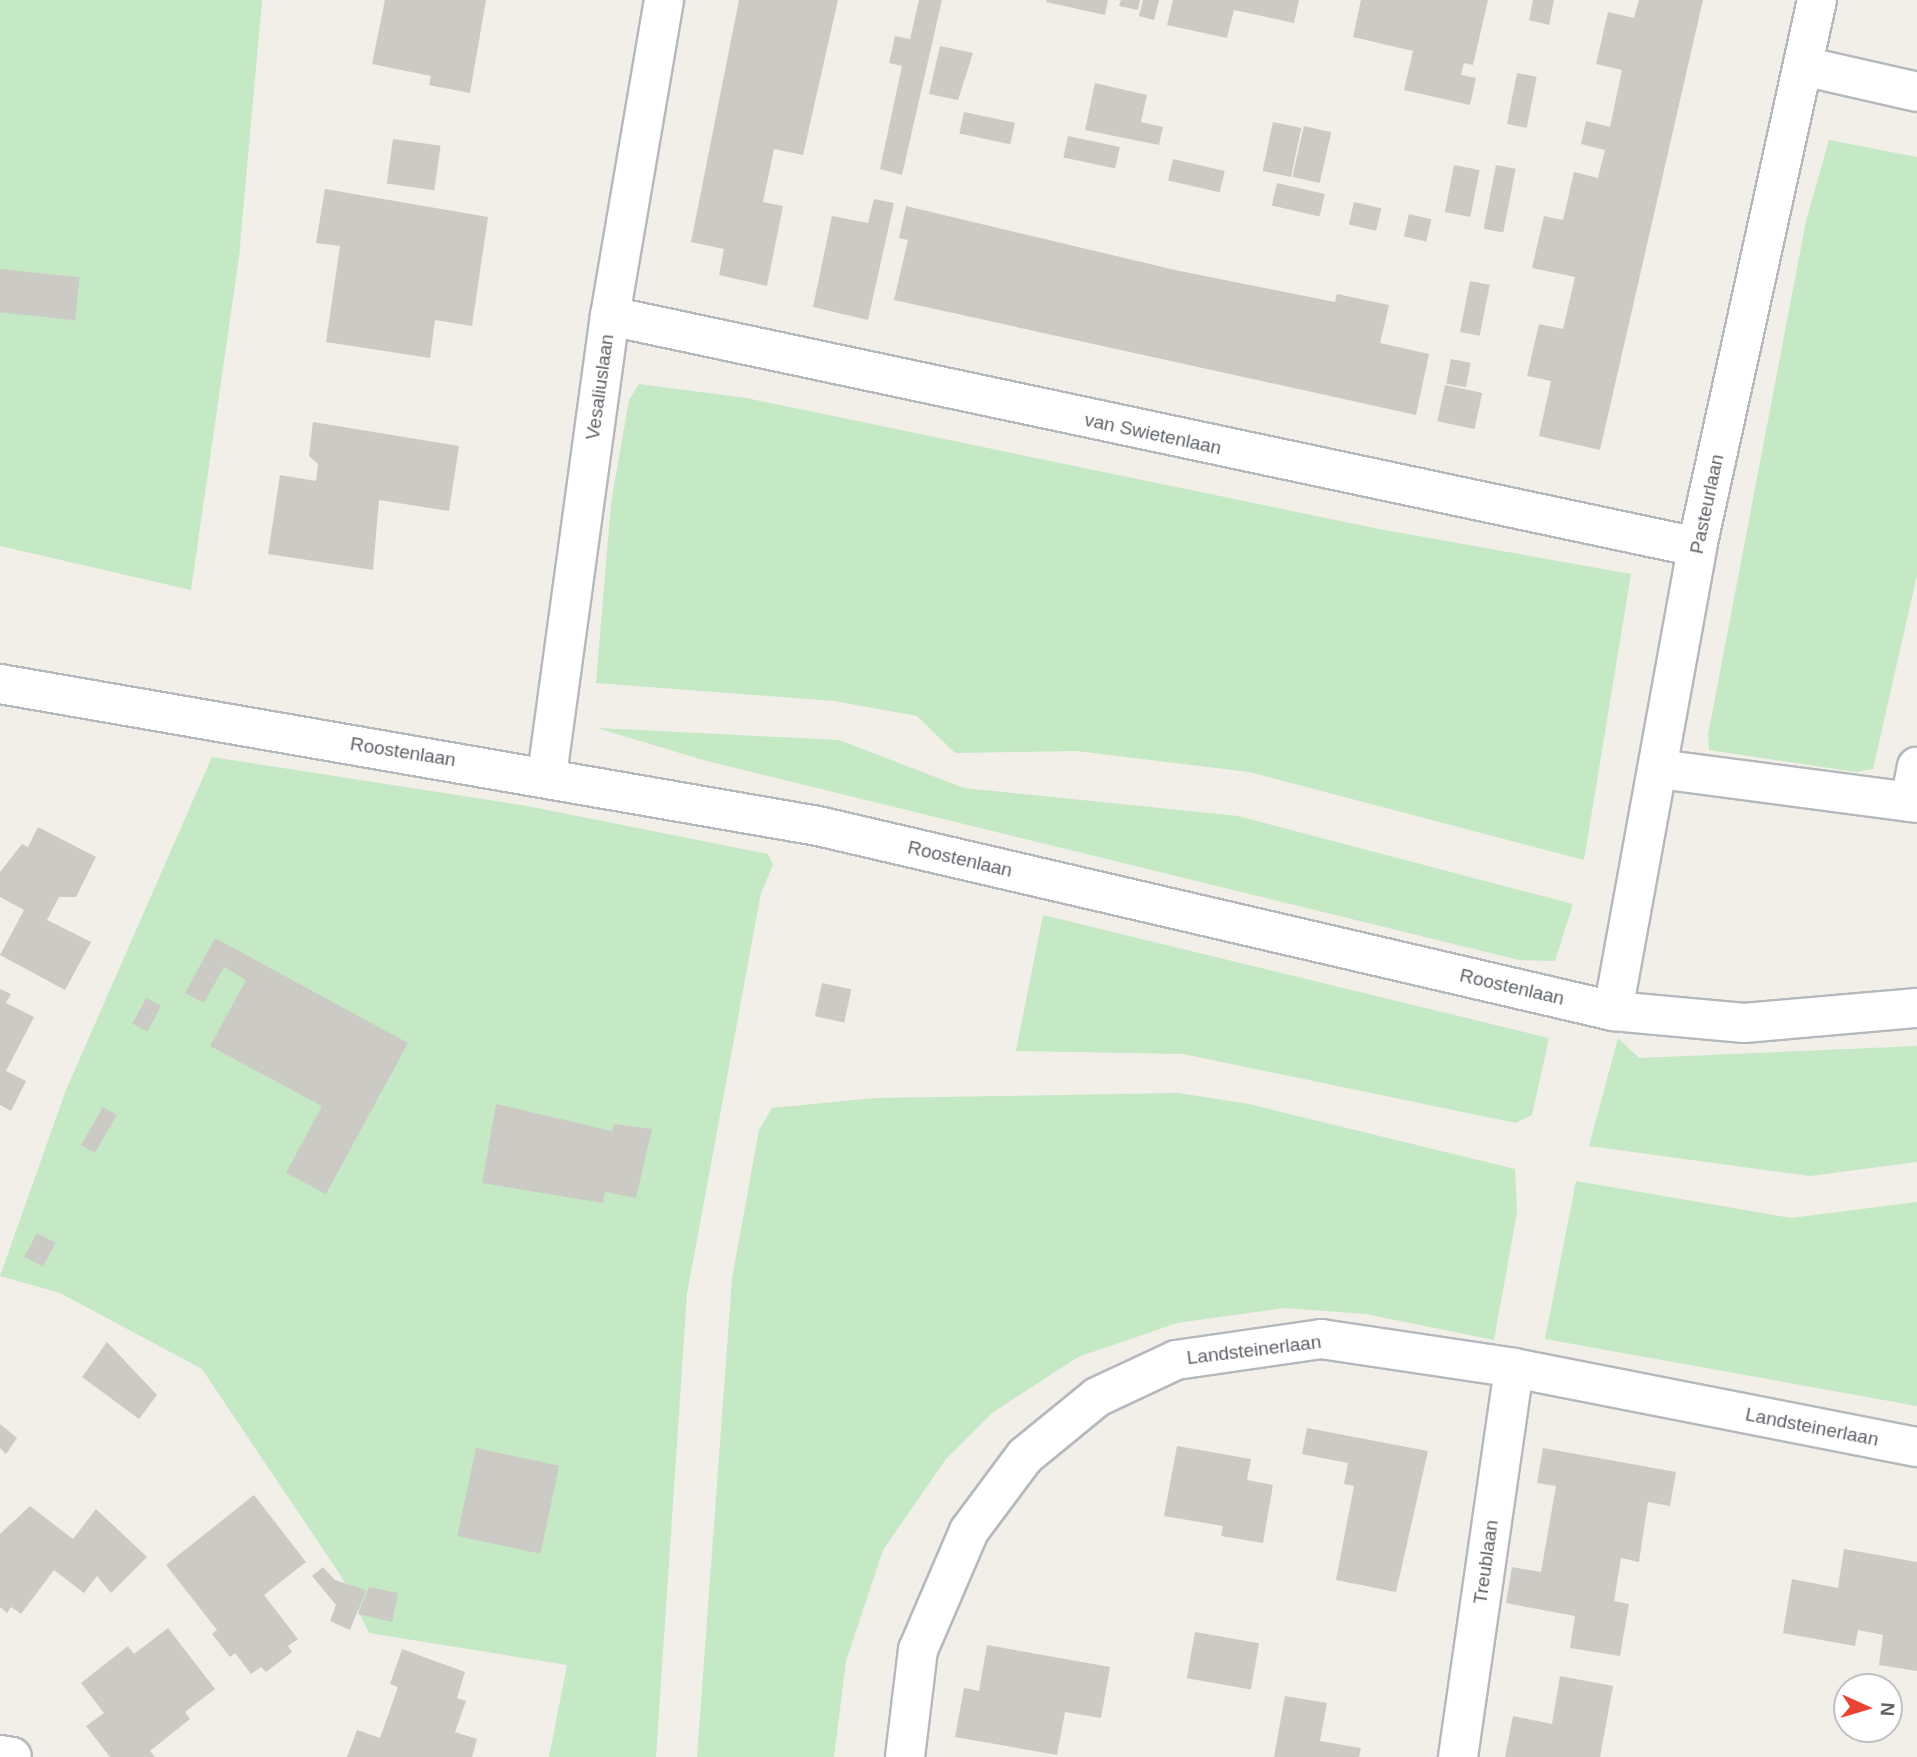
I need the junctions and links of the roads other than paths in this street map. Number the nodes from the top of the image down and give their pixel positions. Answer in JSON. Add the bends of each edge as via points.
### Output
{"nodes":[{"id":1,"x":664,"y":0,"type":"edge"},
{"id":2,"x":1816,"y":0,"type":"edge"},
{"id":3,"x":1803,"y":66,"type":"junction"},
{"id":4,"x":1917,"y":92,"type":"edge"},
{"id":5,"x":610,"y":316,"type":"junction"},
{"id":6,"x":1697,"y":547,"type":"junction"},
{"id":7,"x":0,"y":684,"type":"edge"},
{"id":8,"x":1659,"y":769,"type":"junction"},
{"id":9,"x":547,"y":775,"type":"junction"},
{"id":10,"x":1915,"y":791,"type":"edge"},
{"id":11,"x":1917,"y":1008,"type":"edge"},
{"id":12,"x":1613,"y":1011,"type":"junction"},
{"id":13,"x":1514,"y":1368,"type":"junction"},
{"id":14,"x":1917,"y":1447,"type":"edge"},
{"id":15,"x":0,"y":1755,"type":"edge"},
{"id":16,"x":12,"y":1757,"type":"edge"},
{"id":17,"x":905,"y":1757,"type":"edge"},
{"id":18,"x":1458,"y":1757,"type":"edge"}],
"edges":[{"from":1,"to":5,"type":"street","name":"Vesaliuslaan"},
{"from":2,"to":3,"type":"street","name":"Pasteurlaan"},
{"from":3,"to":4,"type":"street"},
{"from":3,"to":6,"type":"street","name":"Pasteurlaan"},
{"from":5,"to":6,"type":"street","name":"van Swietenlaan"},
{"from":5,"to":9,"type":"street","name":"Vesaliuslaan"},
{"from":6,"to":8,"type":"street","name":"Pasteurlaan"},
{"from":7,"to":9,"type":"street","name":"Roostenlaan"},
{"from":8,"to":10,"type":"street"},
{"from":8,"to":12,"type":"street","name":"Pasteurlaan"},
{"from":9,"to":12,"type":"street","name":"Roostenlaan","via":[[818,826]]},
{"from":11,"to":12,"type":"street","name":"Roostenlaan","via":[[1744,1023]]},
{"from":13,"to":14,"type":"street","name":"Landsteinerlaan"},
{"from":13,"to":17,"type":"street","name":"Landsteinerlaan","via":[[1321,1339],[1176,1360],[1097,1397],[1025,1456],[969,1531],[918,1650]]},
{"from":13,"to":18,"type":"street","name":"Treublaan"},
{"from":15,"to":16,"type":"street"}]}
